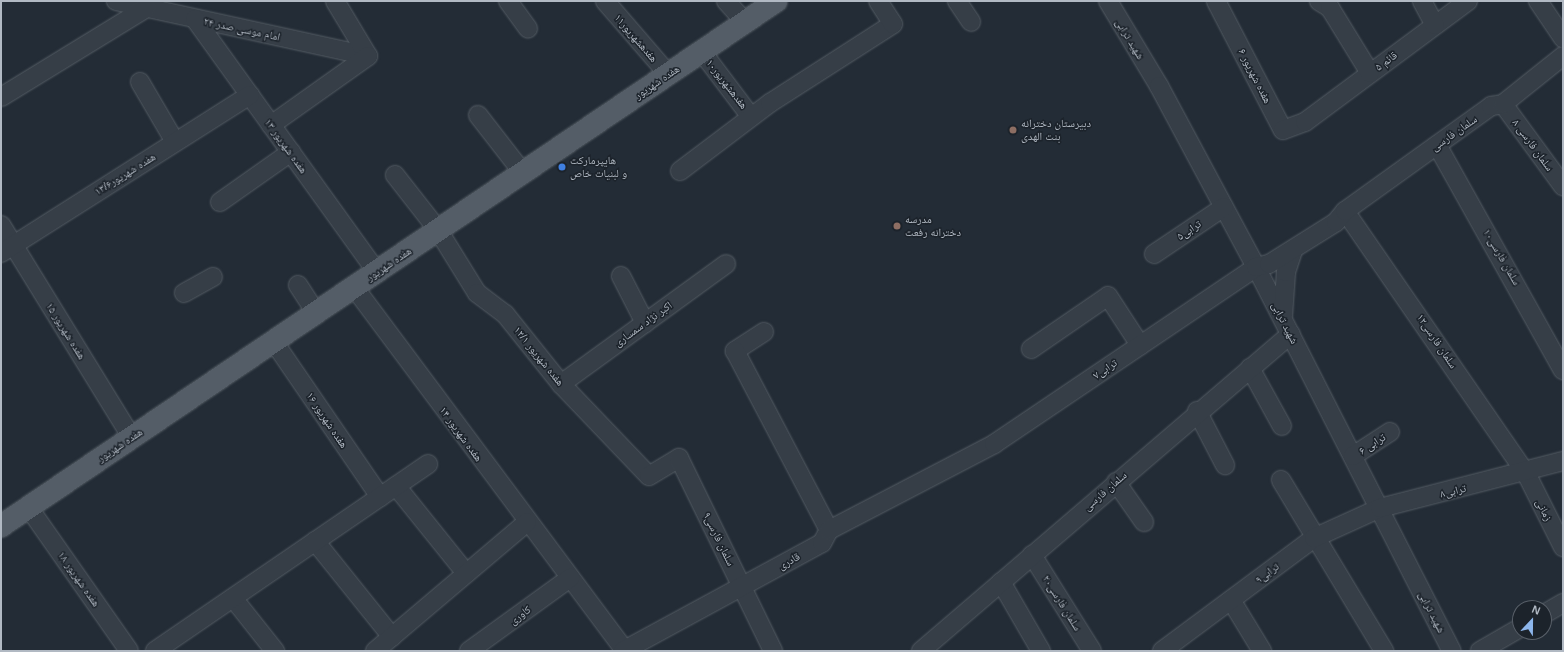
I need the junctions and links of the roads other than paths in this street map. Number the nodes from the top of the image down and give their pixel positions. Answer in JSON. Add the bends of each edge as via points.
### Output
{"nodes":[{"id":1,"x":335,"y":1,"type":"edge"},
{"id":2,"x":508,"y":1,"type":"edge"},
{"id":3,"x":605,"y":1,"type":"edge"},
{"id":4,"x":726,"y":1,"type":"edge"},
{"id":5,"x":776,"y":1,"type":"edge"},
{"id":6,"x":878,"y":1,"type":"edge"},
{"id":7,"x":957,"y":1,"type":"edge"},
{"id":8,"x":1108,"y":1,"type":"edge"},
{"id":9,"x":1216,"y":1,"type":"edge"},
{"id":10,"x":1320,"y":1,"type":"edge"},
{"id":11,"x":1422,"y":1,"type":"edge"},
{"id":12,"x":1468,"y":1,"type":"edge"},
{"id":13,"x":1538,"y":1,"type":"edge"},
{"id":14,"x":122,"y":2,"type":"edge"},
{"id":15,"x":146,"y":8,"type":"junction"},
{"id":16,"x":195,"y":19,"type":"junction"},
{"id":17,"x":745,"y":22,"type":"junction"},
{"id":18,"x":972,"y":22,"type":"dead end"},
{"id":19,"x":1435,"y":25,"type":"junction"},
{"id":20,"x":528,"y":29,"type":"dead end"},
{"id":21,"x":1563,"y":38,"type":"edge"},
{"id":22,"x":702,"y":52,"type":"junction"},
{"id":23,"x":368,"y":56,"type":"junction"},
{"id":24,"x":1563,"y":56,"type":"edge"},
{"id":25,"x":1370,"y":73,"type":"junction"},
{"id":26,"x":668,"y":74,"type":"junction"},
{"id":27,"x":140,"y":82,"type":"dead end"},
{"id":28,"x":250,"y":95,"type":"junction"},
{"id":29,"x":1,"y":97,"type":"edge"},
{"id":30,"x":1503,"y":104,"type":"junction"},
{"id":31,"x":478,"y":115,"type":"dead end"},
{"id":32,"x":752,"y":117,"type":"junction"},
{"id":33,"x":1305,"y":122,"type":"joint"},
{"id":34,"x":270,"y":125,"type":"junction"},
{"id":35,"x":175,"y":142,"type":"junction"},
{"id":36,"x":1437,"y":145,"type":"junction"},
{"id":37,"x":291,"y":152,"type":"junction"},
{"id":38,"x":680,"y":171,"type":"dead end"},
{"id":39,"x":523,"y":173,"type":"junction"},
{"id":40,"x":395,"y":175,"type":"dead end"},
{"id":41,"x":1563,"y":186,"type":"edge"},
{"id":42,"x":220,"y":202,"type":"dead end"},
{"id":43,"x":1224,"y":207,"type":"junction"},
{"id":44,"x":1345,"y":211,"type":"junction"},
{"id":45,"x":1,"y":225,"type":"edge"},
{"id":46,"x":438,"y":230,"type":"junction"},
{"id":47,"x":7,"y":249,"type":"edge"},
{"id":48,"x":1293,"y":250,"type":"junction"},
{"id":49,"x":1154,"y":254,"type":"dead end"},
{"id":50,"x":726,"y":264,"type":"dead end"},
{"id":51,"x":1256,"y":267,"type":"junction"},
{"id":52,"x":377,"y":272,"type":"junction"},
{"id":53,"x":621,"y":276,"type":"dead end"},
{"id":54,"x":213,"y":277,"type":"dead end"},
{"id":55,"x":298,"y":285,"type":"dead end"},
{"id":56,"x":354,"y":287,"type":"junction"},
{"id":57,"x":184,"y":293,"type":"dead end"},
{"id":58,"x":316,"y":313,"type":"junction"},
{"id":59,"x":1283,"y":318,"type":"junction"},
{"id":60,"x":645,"y":323,"type":"junction"},
{"id":61,"x":764,"y":332,"type":"dead end"},
{"id":62,"x":1291,"y":334,"type":"junction"},
{"id":63,"x":274,"y":342,"type":"junction"},
{"id":64,"x":1140,"y":345,"type":"junction"},
{"id":65,"x":1031,"y":349,"type":"dead end"},
{"id":66,"x":1250,"y":368,"type":"junction"},
{"id":67,"x":1563,"y":370,"type":"edge"},
{"id":68,"x":561,"y":384,"type":"junction"},
{"id":69,"x":1196,"y":411,"type":"junction"},
{"id":70,"x":1282,"y":426,"type":"dead end"},
{"id":71,"x":1390,"y":432,"type":"dead end"},
{"id":72,"x":132,"y":438,"type":"junction"},
{"id":73,"x":1353,"y":456,"type":"junction"},
{"id":74,"x":1563,"y":461,"type":"edge"},
{"id":75,"x":428,"y":464,"type":"dead end"},
{"id":76,"x":1225,"y":465,"type":"dead end"},
{"id":77,"x":951,"y":467,"type":"joint"},
{"id":78,"x":1526,"y":473,"type":"junction"},
{"id":79,"x":649,"y":476,"type":"joint"},
{"id":80,"x":1280,"y":480,"type":"dead end"},
{"id":81,"x":1116,"y":482,"type":"junction"},
{"id":82,"x":396,"y":486,"type":"junction"},
{"id":83,"x":380,"y":497,"type":"junction"},
{"id":84,"x":29,"y":508,"type":"junction"},
{"id":85,"x":1380,"y":508,"type":"junction"},
{"id":86,"x":527,"y":522,"type":"junction"},
{"id":87,"x":1144,"y":522,"type":"dead end"},
{"id":88,"x":1,"y":526,"type":"edge"},
{"id":89,"x":830,"y":530,"type":"junction"},
{"id":90,"x":1314,"y":538,"type":"junction"},
{"id":91,"x":315,"y":541,"type":"junction"},
{"id":92,"x":1563,"y":547,"type":"edge"},
{"id":93,"x":1032,"y":555,"type":"junction"},
{"id":94,"x":466,"y":573,"type":"junction"},
{"id":95,"x":570,"y":578,"type":"junction"},
{"id":96,"x":1001,"y":582,"type":"junction"},
{"id":97,"x":742,"y":586,"type":"junction"},
{"id":98,"x":233,"y":598,"type":"junction"},
{"id":99,"x":1231,"y":600,"type":"junction"},
{"id":100,"x":1563,"y":603,"type":"edge"},
{"id":101,"x":1552,"y":609,"type":"edge"},
{"id":102,"x":1512,"y":633,"type":"edge"},
{"id":103,"x":392,"y":637,"type":"junction"},
{"id":104,"x":129,"y":651,"type":"edge"},
{"id":105,"x":155,"y":651,"type":"edge"},
{"id":106,"x":275,"y":651,"type":"edge"},
{"id":107,"x":376,"y":651,"type":"edge"},
{"id":108,"x":469,"y":651,"type":"edge"},
{"id":109,"x":624,"y":651,"type":"edge"},
{"id":110,"x":773,"y":651,"type":"edge"},
{"id":111,"x":921,"y":651,"type":"edge"},
{"id":112,"x":1041,"y":651,"type":"edge"},
{"id":113,"x":1092,"y":651,"type":"edge"},
{"id":114,"x":1162,"y":651,"type":"edge"},
{"id":115,"x":1262,"y":651,"type":"edge"},
{"id":116,"x":1384,"y":651,"type":"edge"},
{"id":117,"x":1452,"y":651,"type":"edge"},
{"id":118,"x":1480,"y":651,"type":"edge"}],
"edges":[{"from":1,"to":23,"type":"street"},
{"from":2,"to":20,"type":"street"},
{"from":3,"to":26,"type":"street","name":"هفدهشهریور۱۱"},
{"from":4,"to":17,"type":"street"},
{"from":5,"to":17,"type":"main road","name":"هفده شهریور"},
{"from":6,"to":32,"type":"street","via":[[893,24]]},
{"from":7,"to":18,"type":"street"},
{"from":8,"to":43,"type":"street","name":"شهید ترابی"},
{"from":9,"to":33,"type":"street","name":"هفده شهریور ۶","via":[[1283,130]]},
{"from":10,"to":25,"type":"street","via":[[1330,8]]},
{"from":11,"to":19,"type":"street"},
{"from":12,"to":19,"type":"street","name":"قائم ۵"},
{"from":13,"to":21,"type":"street"},
{"from":14,"to":15,"type":"street","name":"امام موسی صدر ۲۴"},
{"from":15,"to":16,"type":"street","name":"امام موسی صدر ۲۴"},
{"from":15,"to":29,"type":"street"},
{"from":16,"to":23,"type":"street","name":"امام موسی صدر ۲۴"},
{"from":16,"to":28,"type":"street","name":"هفده شهریور ۱۳"},
{"from":17,"to":22,"type":"main road","name":"هفده شهریور"},
{"from":19,"to":25,"type":"street","name":"قائم ۵"},
{"from":22,"to":26,"type":"main road","name":"هفده شهریور"},
{"from":22,"to":32,"type":"street","name":"هفدهشهریور۱۰"},
{"from":23,"to":34,"type":"street"},
{"from":24,"to":30,"type":"street","name":"سلمان فارسی"},
{"from":25,"to":33,"type":"street","name":"قائم ۵"},
{"from":26,"to":39,"type":"main road","name":"هفده شهریور"},
{"from":27,"to":35,"type":"street"},
{"from":28,"to":34,"type":"street","name":"هفده شهریور ۱۳"},
{"from":28,"to":35,"type":"street","name":"هفده شهریور۱۳/۶"},
{"from":30,"to":36,"type":"street","name":"سلمان فارسی","via":[[1491,106]]},
{"from":30,"to":41,"type":"street","name":"سلمان فارسی ۸"},
{"from":31,"to":39,"type":"street"},
{"from":32,"to":38,"type":"street"},
{"from":34,"to":37,"type":"street","name":"هفده شهریور ۱۳"},
{"from":35,"to":47,"type":"street","name":"هفده شهریور۱۳/۶"},
{"from":36,"to":44,"type":"street","name":"سلمان فارسی"},
{"from":36,"to":67,"type":"street","name":"سلمان فارسی۱۰","via":[[1531,307]]},
{"from":37,"to":42,"type":"street"},
{"from":37,"to":52,"type":"street","name":"هفده شهریور ۱۳"},
{"from":39,"to":46,"type":"main road","name":"هفده شهریور"},
{"from":40,"to":46,"type":"street","name":"هفده شهریور ۱۲/۱"},
{"from":43,"to":49,"type":"street","name":"ترابی۵"},
{"from":43,"to":51,"type":"street","name":"شهید ترابی"},
{"from":44,"to":48,"type":"street","name":"سلمان فارسی","via":[[1336,222]]},
{"from":44,"to":51,"type":"street","name":"سلمان فارسی","via":[[1329,214],[1269,252]]},
{"from":44,"to":78,"type":"street","name":"سلمان فارسی۱۲"},
{"from":45,"to":47,"type":"street","name":"هفده شهریور ۱۵"},
{"from":46,"to":52,"type":"main road","name":"هفده شهریور"},
{"from":46,"to":68,"type":"street","name":"هفده شهریور ۱۲/۱","via":[[477,293],[505,314]]},
{"from":47,"to":72,"type":"street","name":"هفده شهریور ۱۵"},
{"from":48,"to":51,"type":"street","name":"سلمان فارسی"},
{"from":48,"to":59,"type":"street","via":[[1286,272]]},
{"from":50,"to":60,"type":"street","name":"اکبر نژاد سمساری"},
{"from":51,"to":59,"type":"street","name":"شهید ترابی"},
{"from":51,"to":64,"type":"street","name":"ترابی۷"},
{"from":52,"to":56,"type":"main road","name":"هفده شهریور"},
{"from":53,"to":60,"type":"street"},
{"from":54,"to":57,"type":"street"},
{"from":55,"to":58,"type":"street"},
{"from":56,"to":58,"type":"main road","name":"هفده شهریور"},
{"from":56,"to":86,"type":"street","name":"هفده شهریور ۱۴"},
{"from":58,"to":63,"type":"main road","name":"هفده شهریور"},
{"from":59,"to":62,"type":"street","name":"شهید ترابی"},
{"from":60,"to":68,"type":"street","name":"اکبر نژاد سمساری"},
{"from":61,"to":89,"type":"street","via":[[735,351]]},
{"from":62,"to":66,"type":"street","name":"سلمان فارسی"},
{"from":62,"to":73,"type":"street","name":"شهید ترابی"},
{"from":63,"to":72,"type":"main road","name":"هفده شهریور"},
{"from":63,"to":83,"type":"street","name":"هفده شهریور ۱۶"},
{"from":64,"to":65,"type":"street","via":[[1108,296]]},
{"from":64,"to":77,"type":"street","name":"ترابی۷","via":[[994,444]]},
{"from":66,"to":69,"type":"street","name":"سلمان فارسی"},
{"from":66,"to":70,"type":"street"},
{"from":68,"to":79,"type":"street","name":"هفده شهریور ۱۲/۱"},
{"from":69,"to":76,"type":"street"},
{"from":69,"to":81,"type":"street","name":"سلمان فارسی"},
{"from":71,"to":73,"type":"street","name":"ترابی ۶"},
{"from":72,"to":84,"type":"main road","name":"هفده شهریور"},
{"from":73,"to":85,"type":"street","name":"شهید ترابی"},
{"from":74,"to":78,"type":"street","name":"ترابی۸"},
{"from":75,"to":82,"type":"street"},
{"from":77,"to":89,"type":"street","name":"قادری"},
{"from":78,"to":85,"type":"street","name":"ترابی۸"},
{"from":78,"to":92,"type":"street","name":"زمانی"},
{"from":79,"to":97,"type":"street","name":"سلمان فارسی۹","via":[[679,458]]},
{"from":80,"to":90,"type":"street"},
{"from":81,"to":87,"type":"street"},
{"from":81,"to":93,"type":"street","name":"سلمان فارسی"},
{"from":82,"to":83,"type":"street"},
{"from":82,"to":94,"type":"street"},
{"from":83,"to":91,"type":"street"},
{"from":84,"to":88,"type":"main road","name":"هفده شهریور"},
{"from":84,"to":104,"type":"street","name":"هفده شهریور ۱۸"},
{"from":85,"to":90,"type":"street","name":"ترابی۹"},
{"from":85,"to":117,"type":"street","name":"شهید ترابی"},
{"from":86,"to":94,"type":"street"},
{"from":86,"to":95,"type":"street","name":"هفده شهریور ۱۴"},
{"from":89,"to":97,"type":"street","name":"قادری","via":[[822,543]]},
{"from":90,"to":99,"type":"street","name":"ترابی۹"},
{"from":90,"to":116,"type":"street"},
{"from":91,"to":98,"type":"street"},
{"from":91,"to":103,"type":"street"},
{"from":93,"to":96,"type":"street","name":"سلمان فارسی"},
{"from":93,"to":113,"type":"street","name":"سلمان فارسی۲۰"},
{"from":94,"to":103,"type":"street"},
{"from":95,"to":108,"type":"street","name":"کاوری"},
{"from":95,"to":109,"type":"street","name":"هفده شهریور ۱۴"},
{"from":96,"to":111,"type":"street","name":"سلمان فارسی"},
{"from":96,"to":112,"type":"street"},
{"from":97,"to":109,"type":"street","name":"قادری"},
{"from":97,"to":110,"type":"street","name":"سلمان فارسی۹"},
{"from":98,"to":105,"type":"street"},
{"from":98,"to":106,"type":"street"},
{"from":99,"to":114,"type":"street","name":"ترابی۹"},
{"from":99,"to":115,"type":"street"},
{"from":100,"to":101,"type":"street"},
{"from":102,"to":118,"type":"street"},
{"from":103,"to":107,"type":"street"}]}
